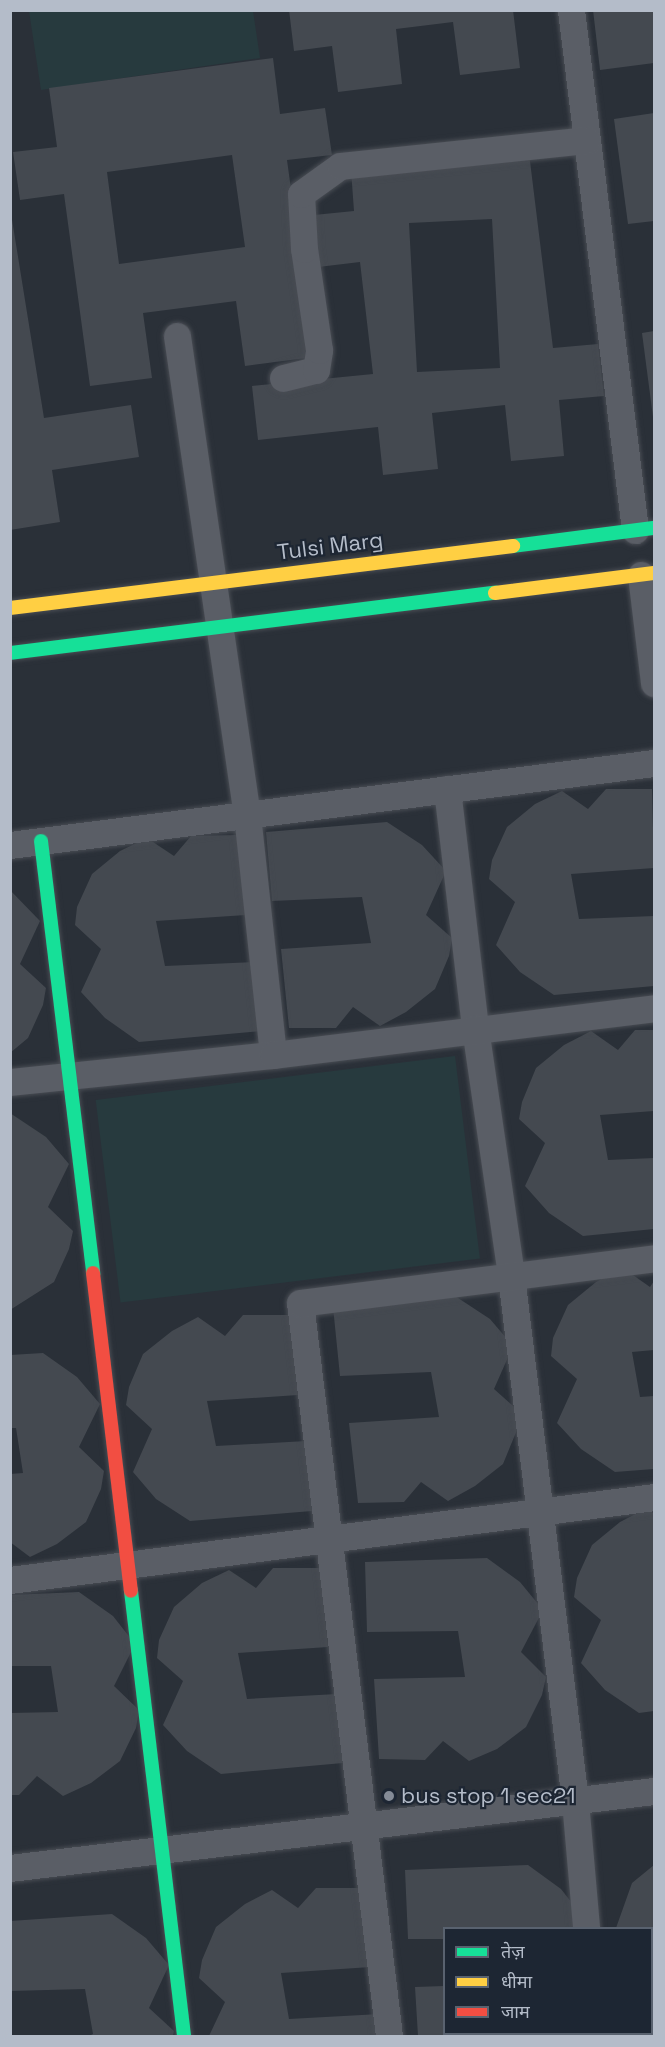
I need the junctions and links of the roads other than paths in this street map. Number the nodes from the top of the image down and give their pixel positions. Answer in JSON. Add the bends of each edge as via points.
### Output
{"nodes":[{"id":1,"x":571,"y":10,"type":"edge"},
{"id":2,"x":587,"y":140,"type":"junction"},
{"id":3,"x":177,"y":336,"type":"dead end"},
{"id":4,"x":283,"y":378,"type":"dead end"},
{"id":5,"x":645,"y":529,"type":"edge"},
{"id":6,"x":648,"y":574,"type":"edge"},
{"id":7,"x":215,"y":581,"type":"junction"},
{"id":8,"x":10,"y":608,"type":"edge"},
{"id":9,"x":221,"y":627,"type":"junction"},
{"id":10,"x":10,"y":653,"type":"edge"},
{"id":11,"x":654,"y":683,"type":"edge"},
{"id":12,"x":654,"y":763,"type":"edge"},
{"id":13,"x":447,"y":789,"type":"junction"},
{"id":14,"x":247,"y":815,"type":"junction"},
{"id":15,"x":40,"y":841,"type":"junction"},
{"id":16,"x":10,"y":845,"type":"edge"},
{"id":17,"x":654,"y":1008,"type":"edge"},
{"id":18,"x":475,"y":1028,"type":"junction"},
{"id":19,"x":273,"y":1055,"type":"junction"},
{"id":20,"x":69,"y":1075,"type":"junction"},
{"id":21,"x":10,"y":1082,"type":"edge"},
{"id":22,"x":654,"y":1258,"type":"edge"},
{"id":23,"x":511,"y":1276,"type":"junction"},
{"id":24,"x":654,"y":1497,"type":"edge"},
{"id":25,"x":539,"y":1510,"type":"junction"},
{"id":26,"x":329,"y":1540,"type":"junction"},
{"id":27,"x":127,"y":1566,"type":"junction"},
{"id":28,"x":10,"y":1580,"type":"edge"},
{"id":29,"x":654,"y":1791,"type":"edge"},
{"id":30,"x":574,"y":1801,"type":"junction"},
{"id":31,"x":364,"y":1826,"type":"junction"},
{"id":32,"x":162,"y":1850,"type":"junction"},
{"id":33,"x":10,"y":1868,"type":"edge"},
{"id":34,"x":586,"y":1927,"type":"edge"},
{"id":35,"x":184,"y":2037,"type":"edge"},
{"id":36,"x":389,"y":2037,"type":"edge"}],
"edges":[{"from":1,"to":2,"type":"street"},
{"from":2,"to":4,"type":"street","via":[[340,166],[301,194],[304,249],[319,350],[316,370]]},
{"from":2,"to":5,"type":"street"},
{"from":3,"to":7,"type":"street"},
{"from":5,"to":7,"type":"street","name":"Tulsi Marg"},
{"from":6,"to":9,"type":"street"},
{"from":6,"to":11,"type":"street"},
{"from":7,"to":8,"type":"street","name":"Tulsi Marg"},
{"from":7,"to":9,"type":"street"},
{"from":9,"to":10,"type":"street"},
{"from":9,"to":14,"type":"street"},
{"from":12,"to":13,"type":"street"},
{"from":13,"to":14,"type":"street"},
{"from":13,"to":18,"type":"street"},
{"from":14,"to":15,"type":"street"},
{"from":14,"to":19,"type":"street"},
{"from":15,"to":16,"type":"street"},
{"from":15,"to":20,"type":"street"},
{"from":17,"to":18,"type":"street"},
{"from":18,"to":19,"type":"street"},
{"from":18,"to":23,"type":"street"},
{"from":19,"to":20,"type":"street"},
{"from":20,"to":21,"type":"street"},
{"from":20,"to":27,"type":"street"},
{"from":22,"to":23,"type":"street"},
{"from":23,"to":25,"type":"street"},
{"from":23,"to":26,"type":"street","via":[[300,1303]]},
{"from":24,"to":25,"type":"street"},
{"from":25,"to":26,"type":"street"},
{"from":25,"to":30,"type":"street"},
{"from":26,"to":27,"type":"street"},
{"from":26,"to":31,"type":"street"},
{"from":27,"to":28,"type":"street"},
{"from":27,"to":32,"type":"street"},
{"from":29,"to":30,"type":"street"},
{"from":30,"to":31,"type":"street"},
{"from":30,"to":34,"type":"street"},
{"from":31,"to":32,"type":"street"},
{"from":31,"to":36,"type":"street"},
{"from":32,"to":33,"type":"street"},
{"from":32,"to":35,"type":"street"}]}
